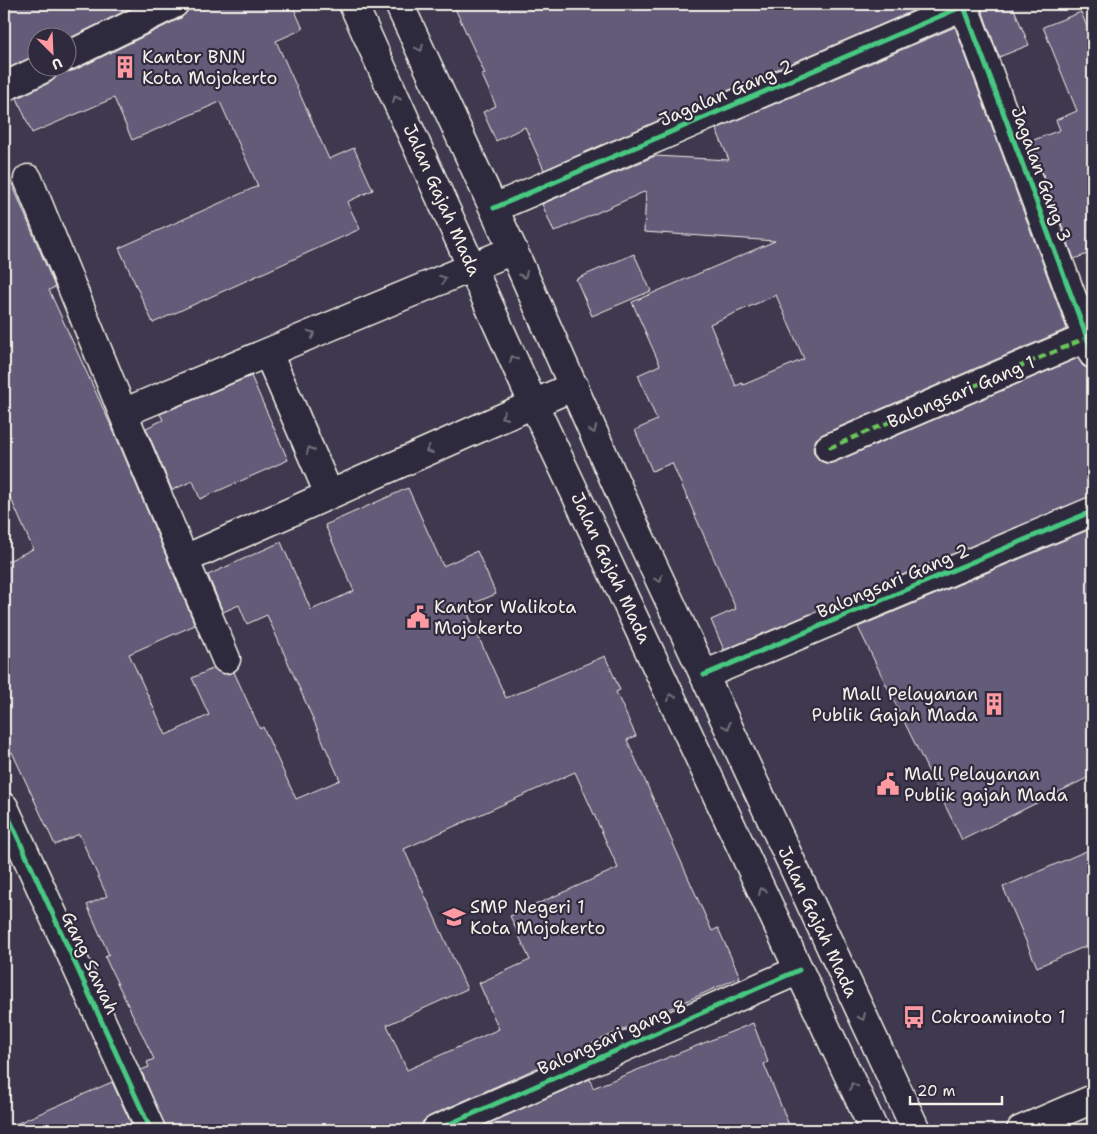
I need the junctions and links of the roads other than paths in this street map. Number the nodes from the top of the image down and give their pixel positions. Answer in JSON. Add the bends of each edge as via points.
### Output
{"nodes":[{"id":1,"x":174,"y":4,"type":"edge"},
{"id":2,"x":353,"y":4,"type":"edge"},
{"id":3,"x":399,"y":4,"type":"edge"},
{"id":4,"x":965,"y":4,"type":"edge"},
{"id":5,"x":78,"y":51,"type":"edge"},
{"id":6,"x":28,"y":76,"type":"edge"},
{"id":7,"x":4,"y":87,"type":"edge"},
{"id":8,"x":28,"y":179,"type":"dead end"},
{"id":9,"x":494,"y":208,"type":"junction"},
{"id":10,"x":513,"y":250,"type":"junction"},
{"id":11,"x":472,"y":268,"type":"junction"},
{"id":12,"x":1091,"y":342,"type":"edge"},
{"id":13,"x":268,"y":353,"type":"junction"},
{"id":14,"x":574,"y":386,"type":"junction"},
{"id":15,"x":533,"y":403,"type":"junction"},
{"id":16,"x":122,"y":413,"type":"junction"},
{"id":17,"x":829,"y":448,"type":"dead end"},
{"id":18,"x":329,"y":494,"type":"junction"},
{"id":19,"x":1093,"y":511,"type":"edge"},
{"id":20,"x":185,"y":559,"type":"junction"},
{"id":21,"x":226,"y":659,"type":"dead end"},
{"id":22,"x":704,"y":675,"type":"junction"},
{"id":23,"x":4,"y":807,"type":"edge"},
{"id":24,"x":813,"y":911,"type":"junction"},
{"id":25,"x":778,"y":926,"type":"junction"},
{"id":26,"x":799,"y":970,"type":"junction"},
{"id":27,"x":1093,"y":1099,"type":"edge"},
{"id":28,"x":151,"y":1130,"type":"edge"},
{"id":29,"x":436,"y":1130,"type":"edge"},
{"id":30,"x":874,"y":1130,"type":"edge"},
{"id":31,"x":916,"y":1130,"type":"edge"},
{"id":32,"x":1021,"y":1130,"type":"edge"}],
"edges":[{"from":1,"to":5,"type":"main road"},
{"from":11,"to":2,"type":"main road","name":"Jalan Gajah Mada","one_way":true},
{"from":3,"to":9,"type":"main road","name":"Jalan Gajah Mada","one_way":true},
{"from":4,"to":9,"type":"main road","name":"Jagalan Gang 2"},
{"from":4,"to":12,"type":"main road","name":"Jagalan Gang 3"},
{"from":6,"to":7,"type":"main road"},
{"from":8,"to":16,"type":"main road"},
{"from":9,"to":10,"type":"main road","name":"Jalan Gajah Mada"},
{"from":10,"to":11,"type":"main road"},
{"from":10,"to":14,"type":"main road","name":"Jalan Gajah Mada","one_way":true},
{"from":13,"to":11,"type":"main road","one_way":true},
{"from":15,"to":11,"type":"main road","name":"Jalan Gajah Mada","one_way":true},
{"from":12,"to":17,"type":"main road","name":"Balongsari Gang 1"},
{"from":13,"to":16,"type":"main road"},
{"from":18,"to":13,"type":"main road","one_way":true},
{"from":14,"to":15,"type":"main road"},
{"from":14,"to":22,"type":"main road","name":"Jalan Gajah Mada","one_way":true},
{"from":15,"to":18,"type":"main road","one_way":true},
{"from":25,"to":15,"type":"main road","name":"Jalan Gajah Mada","one_way":true},
{"from":16,"to":20,"type":"main road"},
{"from":18,"to":20,"type":"main road"},
{"from":19,"to":22,"type":"main road","name":"Balongsari Gang 2"},
{"from":20,"to":21,"type":"main road"},
{"from":22,"to":24,"type":"main road","name":"Jalan Gajah Mada","one_way":true},
{"from":23,"to":28,"type":"main road","name":"Gang Sawah"},
{"from":24,"to":25,"type":"main road"},
{"from":24,"to":31,"type":"main road","name":"Jalan Gajah Mada","one_way":true},
{"from":25,"to":26,"type":"main road","name":"Jalan Gajah Mada"},
{"from":26,"to":29,"type":"main road","name":"Balongsari gang 8"},
{"from":30,"to":26,"type":"main road","name":"Jalan Gajah Mada","one_way":true},
{"from":27,"to":32,"type":"main road"}]}
